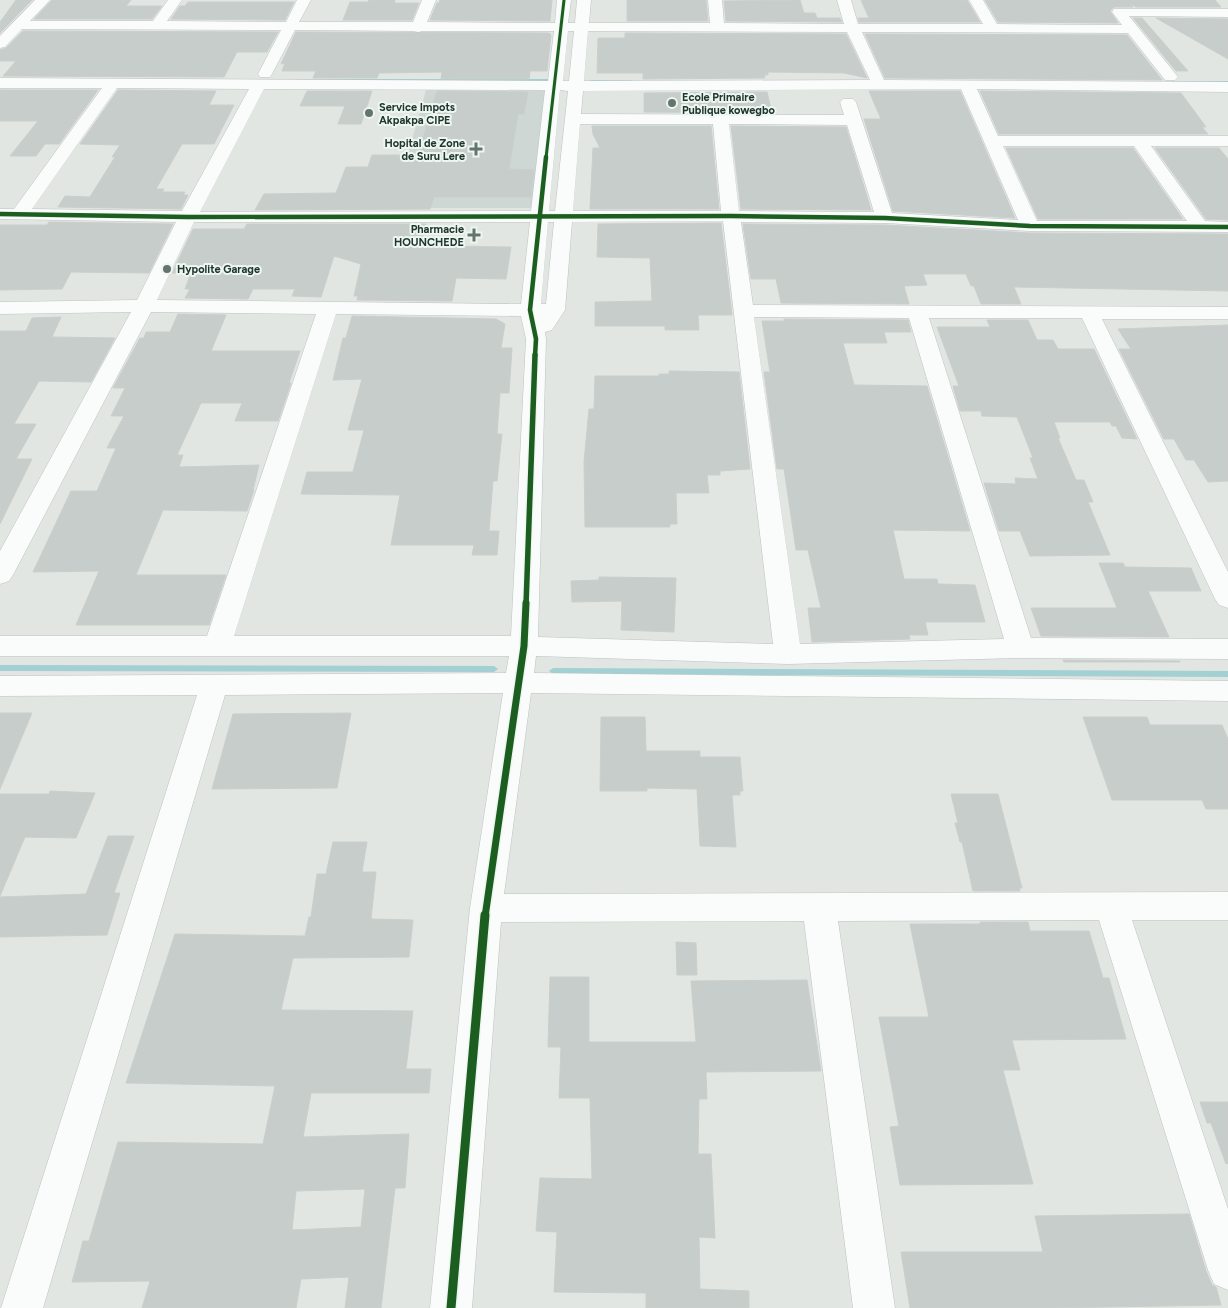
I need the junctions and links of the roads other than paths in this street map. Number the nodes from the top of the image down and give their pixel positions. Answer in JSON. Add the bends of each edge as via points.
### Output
{"nodes":[{"id":1,"x":43,"y":0,"type":"edge"},
{"id":2,"x":175,"y":0,"type":"edge"},
{"id":3,"x":304,"y":0,"type":"edge"},
{"id":4,"x":429,"y":0,"type":"edge"},
{"id":5,"x":564,"y":0,"type":"edge"},
{"id":6,"x":584,"y":0,"type":"edge"},
{"id":7,"x":715,"y":0,"type":"edge"},
{"id":8,"x":844,"y":0,"type":"edge"},
{"id":9,"x":976,"y":0,"type":"edge"},
{"id":10,"x":1109,"y":0,"type":"edge"},
{"id":11,"x":1220,"y":0,"type":"edge"},
{"id":12,"x":1228,"y":8,"type":"edge"},
{"id":13,"x":1119,"y":12,"type":"junction"},
{"id":14,"x":1228,"y":13,"type":"edge"},
{"id":15,"x":18,"y":25,"type":"junction"},
{"id":16,"x":157,"y":25,"type":"junction"},
{"id":17,"x":290,"y":27,"type":"junction"},
{"id":18,"x":418,"y":28,"type":"junction"},
{"id":19,"x":561,"y":28,"type":"junction"},
{"id":20,"x":581,"y":28,"type":"junction"},
{"id":21,"x":717,"y":29,"type":"junction"},
{"id":22,"x":853,"y":29,"type":"junction"},
{"id":23,"x":993,"y":29,"type":"junction"},
{"id":24,"x":1132,"y":29,"type":"junction"},
{"id":25,"x":0,"y":44,"type":"edge"},
{"id":26,"x":0,"y":73,"type":"edge"},
{"id":27,"x":1170,"y":77,"type":"junction"},
{"id":28,"x":1228,"y":78,"type":"edge"},
{"id":29,"x":262,"y":79,"type":"junction"},
{"id":30,"x":878,"y":79,"type":"junction"},
{"id":31,"x":555,"y":80,"type":"junction"},
{"id":32,"x":576,"y":81,"type":"junction"},
{"id":33,"x":0,"y":83,"type":"edge"},
{"id":34,"x":113,"y":83,"type":"junction"},
{"id":35,"x":967,"y":84,"type":"junction"},
{"id":36,"x":842,"y":85,"type":"junction"},
{"id":37,"x":1228,"y":87,"type":"edge"},
{"id":38,"x":572,"y":119,"type":"junction"},
{"id":39,"x":854,"y":120,"type":"junction"},
{"id":40,"x":721,"y":121,"type":"junction"},
{"id":41,"x":994,"y":140,"type":"junction"},
{"id":42,"x":1228,"y":141,"type":"edge"},
{"id":43,"x":1140,"y":142,"type":"junction"},
{"id":44,"x":0,"y":214,"type":"edge"},
{"id":45,"x":18,"y":214,"type":"junction"},
{"id":46,"x":541,"y":216,"type":"junction"},
{"id":47,"x":563,"y":216,"type":"junction"},
{"id":48,"x":731,"y":216,"type":"junction"},
{"id":49,"x":188,"y":217,"type":"junction"},
{"id":50,"x":885,"y":218,"type":"junction"},
{"id":51,"x":1030,"y":226,"type":"junction"},
{"id":52,"x":1200,"y":227,"type":"junction"},
{"id":53,"x":1228,"y":227,"type":"edge"},
{"id":54,"x":144,"y":306,"type":"junction"},
{"id":55,"x":0,"y":308,"type":"edge"},
{"id":56,"x":328,"y":309,"type":"junction"},
{"id":57,"x":530,"y":310,"type":"junction"},
{"id":58,"x":555,"y":310,"type":"junction"},
{"id":59,"x":744,"y":311,"type":"junction"},
{"id":60,"x":917,"y":312,"type":"junction"},
{"id":61,"x":1089,"y":312,"type":"junction"},
{"id":62,"x":1228,"y":313,"type":"edge"},
{"id":63,"x":536,"y":339,"type":"junction"},
{"id":64,"x":0,"y":575,"type":"edge"},
{"id":65,"x":1228,"y":599,"type":"edge"},
{"id":66,"x":0,"y":646,"type":"edge"},
{"id":67,"x":217,"y":646,"type":"junction"},
{"id":68,"x":524,"y":646,"type":"junction"},
{"id":69,"x":1020,"y":648,"type":"junction"},
{"id":70,"x":1228,"y":649,"type":"edge"},
{"id":71,"x":788,"y":654,"type":"junction"},
{"id":72,"x":520,"y":683,"type":"junction"},
{"id":73,"x":214,"y":685,"type":"junction"},
{"id":74,"x":0,"y":686,"type":"edge"},
{"id":75,"x":1228,"y":691,"type":"edge"},
{"id":76,"x":1111,"y":906,"type":"junction"},
{"id":77,"x":1228,"y":906,"type":"edge"},
{"id":78,"x":819,"y":907,"type":"junction"},
{"id":79,"x":486,"y":908,"type":"junction"},
{"id":80,"x":1228,"y":1270,"type":"edge"},
{"id":81,"x":22,"y":1308,"type":"edge"},
{"id":82,"x":451,"y":1308,"type":"edge"},
{"id":83,"x":874,"y":1308,"type":"edge"}],
"edges":[{"from":1,"to":15,"type":"street"},
{"from":2,"to":16,"type":"street"},
{"from":3,"to":17,"type":"street"},
{"from":4,"to":18,"type":"street"},
{"from":5,"to":19,"type":"street"},
{"from":6,"to":20,"type":"street"},
{"from":7,"to":21,"type":"street"},
{"from":8,"to":22,"type":"street"},
{"from":9,"to":23,"type":"street"},
{"from":10,"to":13,"type":"street"},
{"from":11,"to":12,"type":"street"},
{"from":13,"to":14,"type":"street"},
{"from":13,"to":24,"type":"street"},
{"from":15,"to":16,"type":"street"},
{"from":15,"to":25,"type":"street"},
{"from":16,"to":17,"type":"street"},
{"from":17,"to":18,"type":"street"},
{"from":17,"to":29,"type":"street"},
{"from":18,"to":19,"type":"street"},
{"from":19,"to":20,"type":"street"},
{"from":19,"to":31,"type":"street"},
{"from":20,"to":21,"type":"street"},
{"from":20,"to":32,"type":"street"},
{"from":21,"to":22,"type":"street"},
{"from":22,"to":23,"type":"street"},
{"from":22,"to":30,"type":"street"},
{"from":23,"to":24,"type":"street"},
{"from":24,"to":27,"type":"street"},
{"from":26,"to":29,"type":"street"},
{"from":27,"to":28,"type":"street"},
{"from":27,"to":30,"type":"street"},
{"from":29,"to":31,"type":"street"},
{"from":29,"to":34,"type":"street"},
{"from":29,"to":49,"type":"street"},
{"from":30,"to":32,"type":"street"},
{"from":31,"to":32,"type":"street"},
{"from":31,"to":46,"type":"street"},
{"from":32,"to":36,"type":"street"},
{"from":32,"to":38,"type":"street"},
{"from":33,"to":34,"type":"street"},
{"from":34,"to":45,"type":"street"},
{"from":35,"to":36,"type":"street"},
{"from":35,"to":37,"type":"street"},
{"from":35,"to":41,"type":"street"},
{"from":36,"to":39,"type":"street"},
{"from":38,"to":40,"type":"street"},
{"from":38,"to":47,"type":"street"},
{"from":39,"to":40,"type":"street"},
{"from":39,"to":50,"type":"street"},
{"from":40,"to":48,"type":"street"},
{"from":41,"to":43,"type":"street"},
{"from":41,"to":51,"type":"street"},
{"from":42,"to":43,"type":"street"},
{"from":43,"to":52,"type":"street"},
{"from":44,"to":45,"type":"street"},
{"from":45,"to":49,"type":"street"},
{"from":46,"to":47,"type":"street"},
{"from":46,"to":49,"type":"street"},
{"from":46,"to":57,"type":"street"},
{"from":47,"to":48,"type":"street"},
{"from":47,"to":58,"type":"street"},
{"from":48,"to":50,"type":"street"},
{"from":48,"to":59,"type":"street"},
{"from":49,"to":54,"type":"street"},
{"from":50,"to":51,"type":"street"},
{"from":51,"to":52,"type":"street"},
{"from":52,"to":53,"type":"street"},
{"from":54,"to":55,"type":"street"},
{"from":54,"to":56,"type":"street"},
{"from":54,"to":64,"type":"street"},
{"from":56,"to":57,"type":"street"},
{"from":56,"to":67,"type":"street"},
{"from":57,"to":58,"type":"street"},
{"from":57,"to":63,"type":"street"},
{"from":58,"to":63,"type":"street"},
{"from":59,"to":60,"type":"street"},
{"from":59,"to":71,"type":"street"},
{"from":60,"to":61,"type":"street"},
{"from":60,"to":69,"type":"street"},
{"from":61,"to":62,"type":"street"},
{"from":61,"to":65,"type":"street"},
{"from":63,"to":68,"type":"street"},
{"from":66,"to":67,"type":"street"},
{"from":67,"to":68,"type":"street"},
{"from":68,"to":71,"type":"street"},
{"from":68,"to":72,"type":"street"},
{"from":69,"to":70,"type":"street"},
{"from":69,"to":71,"type":"street"},
{"from":72,"to":73,"type":"street"},
{"from":72,"to":75,"type":"street"},
{"from":72,"to":79,"type":"street"},
{"from":73,"to":74,"type":"street"},
{"from":73,"to":81,"type":"street"},
{"from":76,"to":77,"type":"street"},
{"from":76,"to":78,"type":"street"},
{"from":76,"to":80,"type":"street"},
{"from":78,"to":79,"type":"street"},
{"from":78,"to":83,"type":"street"},
{"from":79,"to":82,"type":"street"}]}
